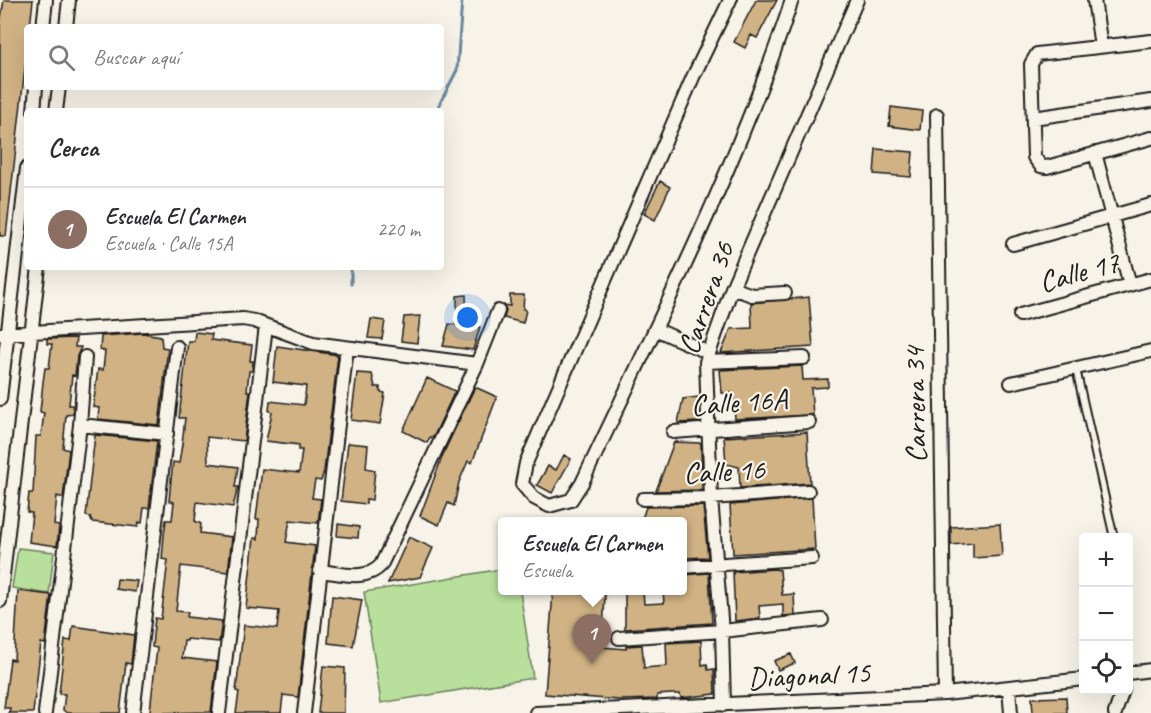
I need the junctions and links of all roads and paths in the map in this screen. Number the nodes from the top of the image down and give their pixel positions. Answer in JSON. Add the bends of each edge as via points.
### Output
{"nodes":[{"id":1,"x":46,"y":0,"type":"edge"},
{"id":2,"x":69,"y":0,"type":"edge"},
{"id":3,"x":730,"y":0,"type":"edge"},
{"id":4,"x":792,"y":0,"type":"edge"},
{"id":5,"x":856,"y":0,"type":"edge"},
{"id":6,"x":1095,"y":0,"type":"edge"},
{"id":7,"x":43,"y":24,"type":"edge"},
{"id":8,"x":66,"y":24,"type":"edge"},
{"id":9,"x":1151,"y":41,"type":"edge"},
{"id":10,"x":1101,"y":46,"type":"junction"},
{"id":11,"x":36,"y":92,"type":"edge"},
{"id":12,"x":58,"y":92,"type":"edge"},
{"id":13,"x":1151,"y":101,"type":"edge"},
{"id":14,"x":34,"y":108,"type":"edge"},
{"id":15,"x":56,"y":108,"type":"edge"},
{"id":16,"x":937,"y":115,"type":"dead end"},
{"id":17,"x":1033,"y":118,"type":"junction"},
{"id":18,"x":1151,"y":138,"type":"edge"},
{"id":19,"x":1095,"y":153,"type":"junction"},
{"id":20,"x":24,"y":190,"type":"edge"},
{"id":21,"x":1151,"y":205,"type":"edge"},
{"id":22,"x":1112,"y":215,"type":"junction"},
{"id":23,"x":1013,"y":244,"type":"dead end"},
{"id":24,"x":39,"y":270,"type":"edge"},
{"id":25,"x":1151,"y":279,"type":"edge"},
{"id":26,"x":1130,"y":285,"type":"junction"},
{"id":27,"x":732,"y":288,"type":"junction"},
{"id":28,"x":785,"y":293,"type":"dead end"},
{"id":29,"x":498,"y":312,"type":"dead end"},
{"id":30,"x":1020,"y":315,"type":"dead end"},
{"id":31,"x":266,"y":326,"type":"junction"},
{"id":32,"x":655,"y":329,"type":"junction"},
{"id":33,"x":32,"y":332,"type":"junction"},
{"id":34,"x":4,"y":333,"type":"edge"},
{"id":35,"x":177,"y":348,"type":"dead end"},
{"id":36,"x":347,"y":348,"type":"junction"},
{"id":37,"x":1151,"y":351,"type":"edge"},
{"id":38,"x":86,"y":357,"type":"dead end"},
{"id":39,"x":707,"y":357,"type":"junction"},
{"id":40,"x":804,"y":358,"type":"dead end"},
{"id":41,"x":477,"y":364,"type":"junction"},
{"id":42,"x":1076,"y":368,"type":"junction"},
{"id":43,"x":1011,"y":383,"type":"dead end"},
{"id":44,"x":0,"y":399,"type":"edge"},
{"id":45,"x":809,"y":423,"type":"dead end"},
{"id":46,"x":80,"y":425,"type":"junction"},
{"id":47,"x":709,"y":430,"type":"junction"},
{"id":48,"x":673,"y":432,"type":"dead end"},
{"id":49,"x":167,"y":434,"type":"junction"},
{"id":50,"x":808,"y":491,"type":"dead end"},
{"id":51,"x":711,"y":498,"type":"junction"},
{"id":52,"x":643,"y":499,"type":"dead end"},
{"id":53,"x":1113,"y":533,"type":"edge"},
{"id":54,"x":812,"y":558,"type":"dead end"},
{"id":55,"x":714,"y":565,"type":"junction"},
{"id":56,"x":687,"y":567,"type":"edge"},
{"id":57,"x":320,"y":572,"type":"junction"},
{"id":58,"x":0,"y":601,"type":"edge"},
{"id":59,"x":822,"y":620,"type":"dead end"},
{"id":60,"x":722,"y":632,"type":"junction"},
{"id":61,"x":619,"y":638,"type":"dead end"},
{"id":62,"x":1151,"y":670,"type":"edge"},
{"id":63,"x":1133,"y":673,"type":"edge"},
{"id":64,"x":1079,"y":679,"type":"edge"},
{"id":65,"x":1009,"y":688,"type":"junction"},
{"id":66,"x":945,"y":694,"type":"junction"},
{"id":67,"x":1121,"y":695,"type":"edge"},
{"id":68,"x":724,"y":705,"type":"junction"},
{"id":69,"x":675,"y":710,"type":"edge"},
{"id":70,"x":543,"y":712,"type":"edge"},
{"id":71,"x":45,"y":713,"type":"edge"},
{"id":72,"x":133,"y":713,"type":"edge"},
{"id":73,"x":219,"y":713,"type":"edge"},
{"id":74,"x":304,"y":713,"type":"edge"},
{"id":75,"x":1011,"y":713,"type":"edge"},
{"id":76,"x":1115,"y":713,"type":"edge"}],
"edges":[{"from":1,"to":7,"type":"street"},
{"from":2,"to":8,"type":"street"},
{"from":3,"to":32,"type":"street","via":[[530,453],[522,484],[534,498],[549,506],[571,500]]},
{"from":4,"to":32,"type":"street","via":[[726,179]]},
{"from":5,"to":27,"type":"street","name":"Carrera 36"},
{"from":6,"to":10,"type":"street"},
{"from":9,"to":10,"type":"street"},
{"from":10,"to":17,"type":"street","via":[[1037,54],[1032,58]]},
{"from":11,"to":12,"type":"street"},
{"from":11,"to":14,"type":"street"},
{"from":12,"to":15,"type":"street"},
{"from":13,"to":17,"type":"street"},
{"from":16,"to":66,"type":"street","name":"Carrera 34"},
{"from":17,"to":19,"type":"street","via":[[1034,157],[1041,166]]},
{"from":18,"to":19,"type":"street"},
{"from":19,"to":22,"type":"street"},
{"from":20,"to":34,"type":"street"},
{"from":21,"to":22,"type":"street"},
{"from":22,"to":23,"type":"street"},
{"from":22,"to":26,"type":"street"},
{"from":24,"to":33,"type":"street"},
{"from":25,"to":26,"type":"street","name":"Calle 17"},
{"from":26,"to":30,"type":"street","name":"Calle 17"},
{"from":27,"to":28,"type":"street","via":[[752,295]]},
{"from":27,"to":39,"type":"street","name":"Carrera 36"},
{"from":29,"to":41,"type":"street"},
{"from":31,"to":33,"type":"street","via":[[243,320]]},
{"from":31,"to":36,"type":"street","via":[[313,343]]},
{"from":31,"to":73,"type":"street"},
{"from":32,"to":39,"type":"street"},
{"from":33,"to":34,"type":"street"},
{"from":33,"to":58,"type":"street"},
{"from":34,"to":44,"type":"street"},
{"from":35,"to":49,"type":"street"},
{"from":36,"to":41,"type":"street"},
{"from":36,"to":57,"type":"street"},
{"from":37,"to":42,"type":"street"},
{"from":38,"to":46,"type":"street"},
{"from":39,"to":40,"type":"street"},
{"from":39,"to":47,"type":"street","name":"Carrera 36"},
{"from":41,"to":57,"type":"street","via":[[381,565],[366,576]]},
{"from":42,"to":43,"type":"street"},
{"from":42,"to":53,"type":"lane"},
{"from":45,"to":47,"type":"street","name":"Calle 16A"},
{"from":46,"to":49,"type":"street"},
{"from":46,"to":71,"type":"street"},
{"from":47,"to":48,"type":"street","name":"Calle 16A"},
{"from":47,"to":51,"type":"street","name":"Carrera 36"},
{"from":49,"to":72,"type":"street"},
{"from":50,"to":51,"type":"street","name":"Calle 16"},
{"from":51,"to":52,"type":"street","name":"Calle 16"},
{"from":51,"to":55,"type":"street","name":"Carrera 36"},
{"from":54,"to":55,"type":"street"},
{"from":55,"to":56,"type":"street"},
{"from":55,"to":60,"type":"street","name":"Carrera 36"},
{"from":57,"to":74,"type":"street"},
{"from":59,"to":60,"type":"street"},
{"from":60,"to":61,"type":"street"},
{"from":60,"to":68,"type":"street","name":"Carrera 36"},
{"from":62,"to":63,"type":"street"},
{"from":64,"to":65,"type":"street","name":"Diagonal 15"},
{"from":65,"to":66,"type":"street","name":"Diagonal 15"},
{"from":65,"to":75,"type":"street"},
{"from":66,"to":68,"type":"street","name":"Diagonal 15"},
{"from":67,"to":76,"type":"street"},
{"from":68,"to":69,"type":"street","name":"Diagonal 15"},
{"from":69,"to":70,"type":"street","name":"Diagonal 15"}]}
